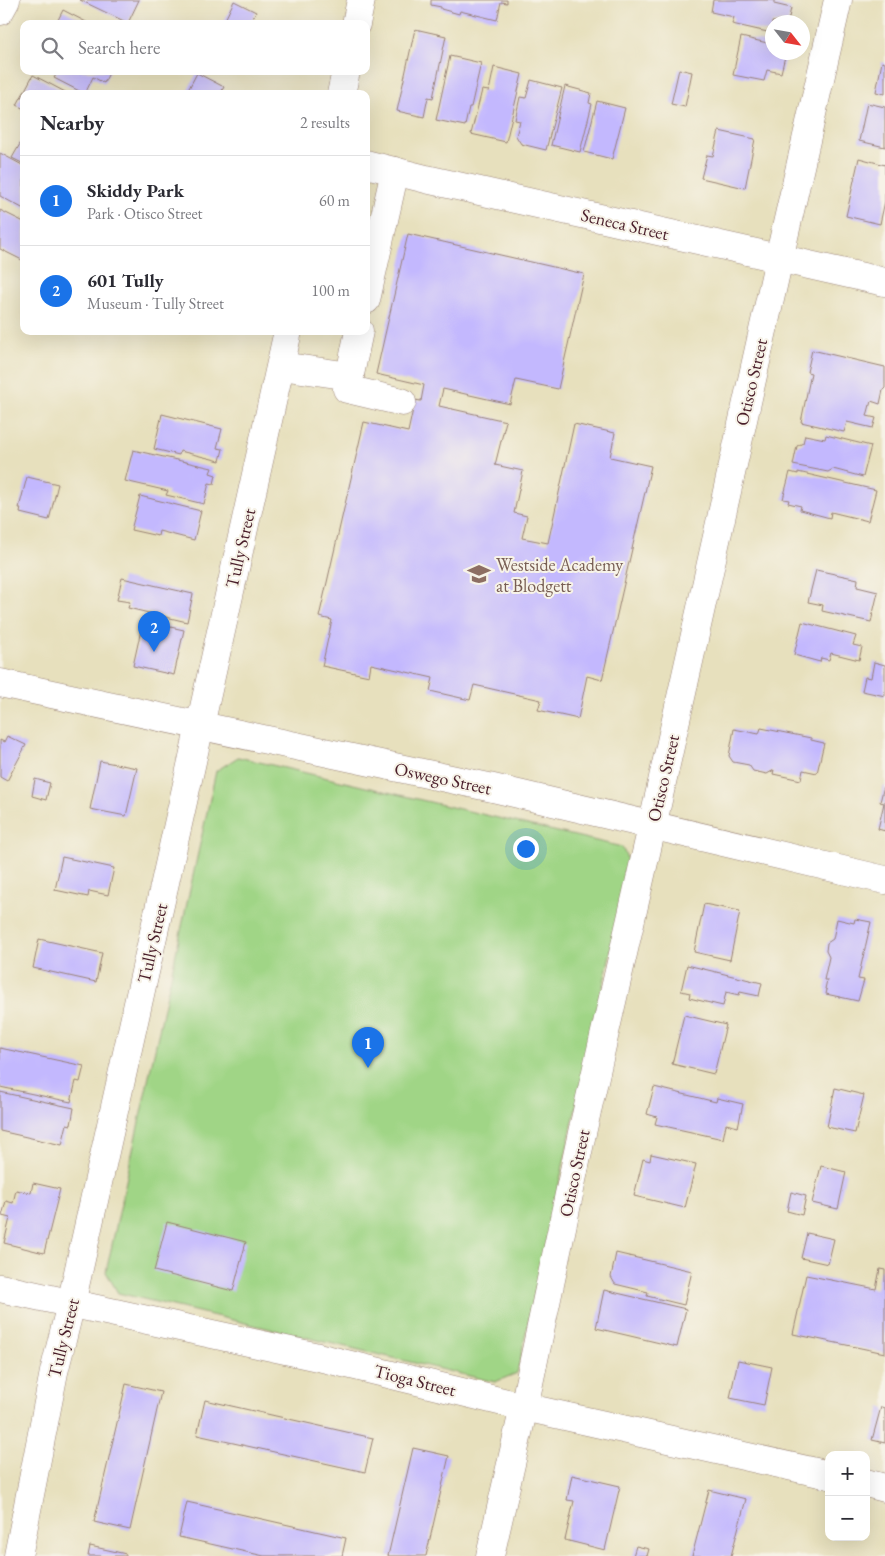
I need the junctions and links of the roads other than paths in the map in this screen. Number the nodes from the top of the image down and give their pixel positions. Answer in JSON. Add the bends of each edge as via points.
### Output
{"nodes":[{"id":1,"x":6,"y":0,"type":"edge"},
{"id":2,"x":361,"y":0,"type":"edge"},
{"id":3,"x":838,"y":0,"type":"edge"},
{"id":4,"x":0,"y":11,"type":"edge"},
{"id":5,"x":357,"y":20,"type":"edge"},
{"id":6,"x":345,"y":75,"type":"edge"},
{"id":7,"x":342,"y":90,"type":"edge"},
{"id":8,"x":370,"y":165,"type":"edge"},
{"id":9,"x":395,"y":171,"type":"junction"},
{"id":10,"x":778,"y":259,"type":"junction"},
{"id":11,"x":370,"y":282,"type":"edge"},
{"id":12,"x":885,"y":282,"type":"edge"},
{"id":13,"x":287,"y":335,"type":"edge"},
{"id":14,"x":358,"y":335,"type":"edge"},
{"id":15,"x":280,"y":366,"type":"junction"},
{"id":16,"x":350,"y":376,"type":"junction"},
{"id":17,"x":402,"y":402,"type":"dead end"},
{"id":18,"x":0,"y":683,"type":"edge"},
{"id":19,"x":200,"y":726,"type":"junction"},
{"id":20,"x":652,"y":826,"type":"junction"},
{"id":21,"x":885,"y":880,"type":"edge"},
{"id":22,"x":0,"y":1288,"type":"edge"},
{"id":23,"x":71,"y":1304,"type":"junction"},
{"id":24,"x":524,"y":1407,"type":"junction"},
{"id":25,"x":825,"y":1474,"type":"edge"},
{"id":26,"x":870,"y":1484,"type":"edge"},
{"id":27,"x":885,"y":1488,"type":"edge"},
{"id":28,"x":12,"y":1548,"type":"edge"},
{"id":29,"x":490,"y":1556,"type":"edge"}],
"edges":[{"from":1,"to":4,"type":"street"},
{"from":2,"to":5,"type":"street"},
{"from":3,"to":10,"type":"street","name":"Otisco Street"},
{"from":6,"to":7,"type":"street"},
{"from":8,"to":9,"type":"street","name":"Seneca Street"},
{"from":9,"to":10,"type":"street","name":"Seneca Street"},
{"from":9,"to":11,"type":"street"},
{"from":10,"to":12,"type":"street","name":"Seneca Street"},
{"from":10,"to":20,"type":"street","name":"Otisco Street"},
{"from":13,"to":15,"type":"street","name":"Tully Street"},
{"from":14,"to":16,"type":"street"},
{"from":15,"to":16,"type":"street"},
{"from":15,"to":19,"type":"street","name":"Tully Street"},
{"from":16,"to":17,"type":"street","via":[[347,389]]},
{"from":18,"to":19,"type":"street","name":"Oswego Street"},
{"from":19,"to":20,"type":"street","name":"Oswego Street","via":[[492,788]]},
{"from":19,"to":23,"type":"street","name":"Tully Street"},
{"from":20,"to":21,"type":"street","name":"Oswego Street"},
{"from":20,"to":24,"type":"street","name":"Otisco Street"},
{"from":22,"to":23,"type":"street","name":"Tioga Street"},
{"from":23,"to":24,"type":"street","name":"Tioga Street","via":[[318,1357]]},
{"from":23,"to":28,"type":"street","name":"Tully Street"},
{"from":24,"to":25,"type":"street","name":"Tioga Street"},
{"from":24,"to":29,"type":"street","name":"Otisco Street"},
{"from":26,"to":27,"type":"street"}]}
